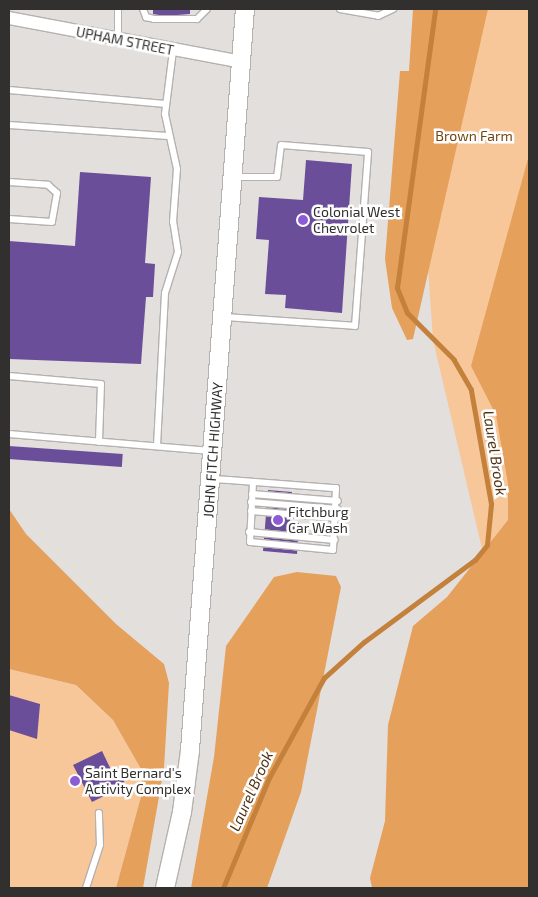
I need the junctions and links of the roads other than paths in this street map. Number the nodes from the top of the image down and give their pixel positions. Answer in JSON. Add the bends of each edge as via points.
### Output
{"nodes":[{"id":1,"x":118,"y":9,"type":"edge"},
{"id":2,"x":143,"y":9,"type":"edge"},
{"id":3,"x":208,"y":9,"type":"edge"},
{"id":4,"x":245,"y":9,"type":"edge"},
{"id":5,"x":340,"y":9,"type":"edge"},
{"id":6,"x":393,"y":9,"type":"edge"},
{"id":7,"x":9,"y":18,"type":"edge"},
{"id":8,"x":118,"y":40,"type":"junction"},
{"id":9,"x":173,"y":50,"type":"junction"},
{"id":10,"x":241,"y":62,"type":"junction"},
{"id":11,"x":9,"y":90,"type":"edge"},
{"id":12,"x":165,"y":104,"type":"junction"},
{"id":13,"x":9,"y":125,"type":"edge"},
{"id":14,"x":168,"y":136,"type":"junction"},
{"id":15,"x":232,"y":177,"type":"junction"},
{"id":16,"x":9,"y":182,"type":"edge"},
{"id":17,"x":9,"y":219,"type":"edge"},
{"id":18,"x":223,"y":317,"type":"junction"},
{"id":19,"x":9,"y":376,"type":"edge"},
{"id":20,"x":9,"y":434,"type":"edge"},
{"id":21,"x":99,"y":442,"type":"junction"},
{"id":22,"x":157,"y":446,"type":"junction"},
{"id":23,"x":213,"y":451,"type":"junction"},
{"id":24,"x":210,"y":479,"type":"junction"},
{"id":25,"x":253,"y":482,"type":"junction"},
{"id":26,"x":252,"y":494,"type":"junction"},
{"id":27,"x":338,"y":501,"type":"junction"},
{"id":28,"x":251,"y":502,"type":"junction"},
{"id":29,"x":338,"y":509,"type":"junction"},
{"id":30,"x":251,"y":512,"type":"junction"},
{"id":31,"x":337,"y":518,"type":"junction"},
{"id":32,"x":249,"y":535,"type":"junction"},
{"id":33,"x":335,"y":543,"type":"junction"},
{"id":34,"x":99,"y":813,"type":"dead end"},
{"id":35,"x":86,"y":888,"type":"edge"},
{"id":36,"x":165,"y":888,"type":"edge"}],
"edges":[{"from":1,"to":8,"type":"lane"},
{"from":2,"to":3,"type":"lane","via":[[146,17],[154,19],[197,19]]},
{"from":4,"to":10,"type":"main road","name":"JOHN FITCH HIGHWAY"},
{"from":5,"to":6,"type":"lane","via":[[378,16]]},
{"from":7,"to":8,"type":"street","name":"UPHAM STREET"},
{"from":8,"to":9,"type":"street","name":"UPHAM STREET"},
{"from":9,"to":10,"type":"street","name":"UPHAM STREET"},
{"from":9,"to":12,"type":"lane"},
{"from":10,"to":15,"type":"main road","name":"JOHN FITCH HIGHWAY"},
{"from":11,"to":12,"type":"lane"},
{"from":12,"to":14,"type":"lane"},
{"from":13,"to":14,"type":"lane"},
{"from":14,"to":22,"type":"lane","via":[[177,169],[173,222],[178,252],[165,293]]},
{"from":15,"to":18,"type":"main road","name":"JOHN FITCH HIGHWAY"},
{"from":15,"to":18,"type":"lane","via":[[275,179],[281,145],[368,152],[355,326]]},
{"from":16,"to":17,"type":"lane","via":[[48,186],[56,193],[52,222]]},
{"from":18,"to":23,"type":"main road","name":"JOHN FITCH HIGHWAY"},
{"from":19,"to":21,"type":"lane","via":[[101,384]]},
{"from":20,"to":21,"type":"lane"},
{"from":21,"to":22,"type":"lane"},
{"from":22,"to":23,"type":"lane"},
{"from":23,"to":24,"type":"main road","name":"JOHN FITCH HIGHWAY"},
{"from":24,"to":25,"type":"lane"},
{"from":24,"to":36,"type":"main road","name":"JOHN FITCH HIGHWAY","via":[[190,750],[182,812]]},
{"from":25,"to":26,"type":"lane"},
{"from":25,"to":27,"type":"lane","via":[[333,488]]},
{"from":26,"to":27,"type":"lane"},
{"from":26,"to":28,"type":"lane"},
{"from":27,"to":29,"type":"lane"},
{"from":28,"to":29,"type":"lane"},
{"from":28,"to":30,"type":"lane"},
{"from":29,"to":31,"type":"lane"},
{"from":30,"to":31,"type":"lane"},
{"from":30,"to":32,"type":"lane"},
{"from":31,"to":33,"type":"lane"},
{"from":32,"to":33,"type":"lane"},
{"from":32,"to":33,"type":"lane","via":[[255,544],[328,550]]},
{"from":34,"to":35,"type":"lane","via":[[100,845]]}]}
